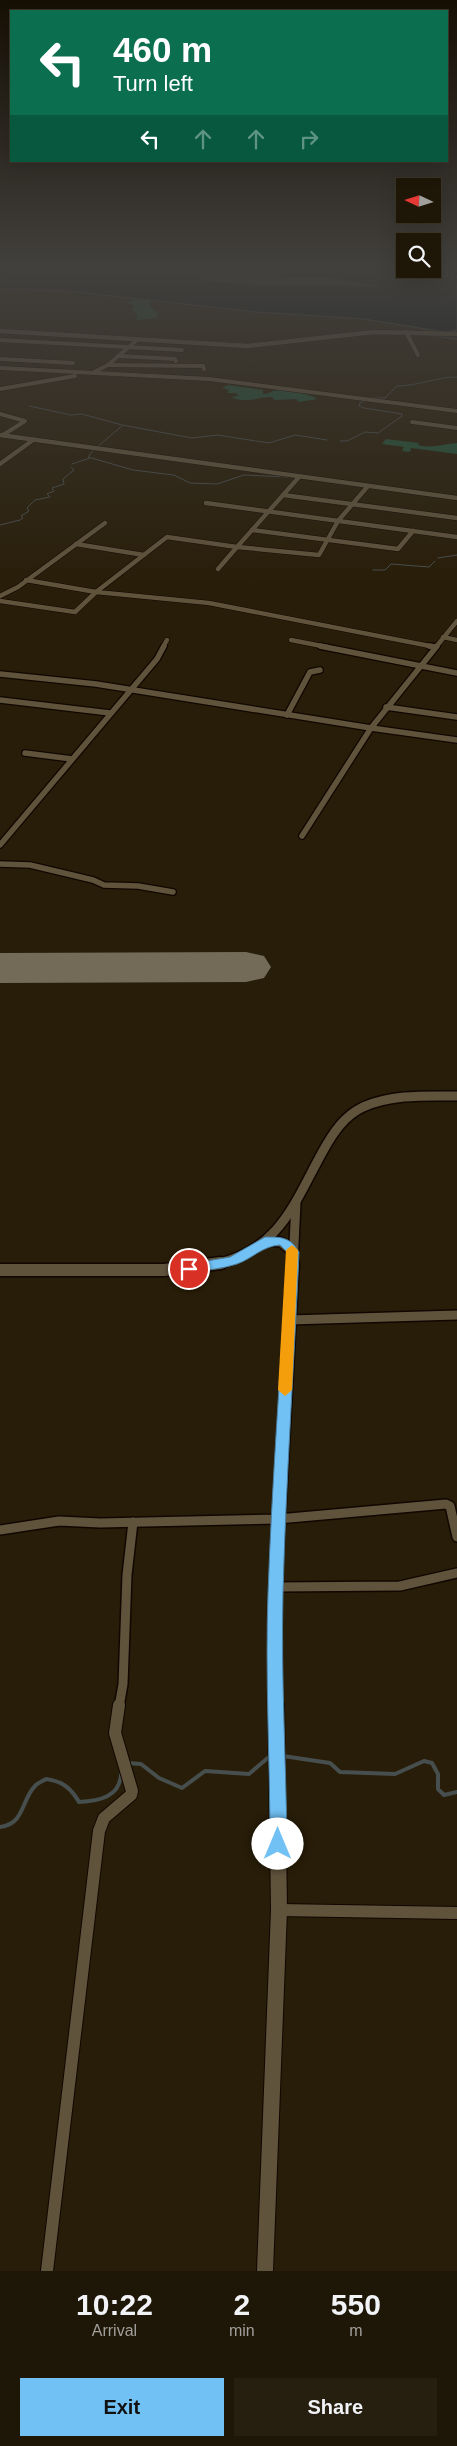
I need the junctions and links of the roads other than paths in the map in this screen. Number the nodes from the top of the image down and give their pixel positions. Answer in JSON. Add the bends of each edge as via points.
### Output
{"nodes":[{"id":1,"x":85,"y":374,"type":"edge"},
{"id":2,"x":111,"y":374,"type":"edge"},
{"id":3,"x":0,"y":389,"type":"edge"},
{"id":4,"x":457,"y":411,"type":"edge"},
{"id":5,"x":0,"y":414,"type":"edge"},
{"id":6,"x":412,"y":422,"type":"dead end"},
{"id":7,"x":457,"y":428,"type":"edge"},
{"id":8,"x":1,"y":435,"type":"edge"},
{"id":9,"x":33,"y":440,"type":"junction"},
{"id":10,"x":0,"y":464,"type":"edge"},
{"id":11,"x":299,"y":477,"type":"junction"},
{"id":12,"x":368,"y":486,"type":"junction"},
{"id":13,"x":283,"y":495,"type":"junction"},
{"id":14,"x":457,"y":498,"type":"edge"},
{"id":15,"x":206,"y":504,"type":"dead end"},
{"id":16,"x":352,"y":504,"type":"junction"},
{"id":17,"x":268,"y":512,"type":"junction"},
{"id":18,"x":457,"y":518,"type":"edge"},
{"id":19,"x":338,"y":521,"type":"junction"},
{"id":20,"x":105,"y":523,"type":"dead end"},
{"id":21,"x":252,"y":530,"type":"junction"},
{"id":22,"x":413,"y":531,"type":"junction"},
{"id":23,"x":457,"y":537,"type":"edge"},
{"id":24,"x":328,"y":539,"type":"junction"},
{"id":25,"x":76,"y":544,"type":"junction"},
{"id":26,"x":237,"y":547,"type":"junction"},
{"id":27,"x":144,"y":555,"type":"junction"},
{"id":28,"x":218,"y":569,"type":"dead end"},
{"id":29,"x":26,"y":580,"type":"junction"},
{"id":30,"x":96,"y":592,"type":"junction"},
{"id":31,"x":0,"y":596,"type":"edge"},
{"id":32,"x":0,"y":601,"type":"edge"},
{"id":33,"x":457,"y":621,"type":"edge"},
{"id":34,"x":443,"y":638,"type":"junction"},
{"id":35,"x":167,"y":640,"type":"dead end"},
{"id":36,"x":291,"y":640,"type":"dead end"},
{"id":37,"x":457,"y":640,"type":"edge"},
{"id":38,"x":435,"y":647,"type":"junction"},
{"id":39,"x":420,"y":666,"type":"junction"},
{"id":40,"x":320,"y":670,"type":"dead end"},
{"id":41,"x":457,"y":673,"type":"edge"},
{"id":42,"x":0,"y":674,"type":"edge"},
{"id":43,"x":128,"y":690,"type":"junction"},
{"id":44,"x":0,"y":700,"type":"edge"},
{"id":45,"x":386,"y":707,"type":"junction"},
{"id":46,"x":110,"y":713,"type":"junction"},
{"id":47,"x":287,"y":715,"type":"junction"},
{"id":48,"x":457,"y":717,"type":"edge"},
{"id":49,"x":371,"y":728,"type":"junction"},
{"id":50,"x":457,"y":740,"type":"edge"},
{"id":51,"x":25,"y":753,"type":"dead end"},
{"id":52,"x":72,"y":759,"type":"junction"},
{"id":53,"x":302,"y":836,"type":"dead end"},
{"id":54,"x":0,"y":845,"type":"edge"},
{"id":55,"x":0,"y":864,"type":"edge"},
{"id":56,"x":174,"y":892,"type":"dead end"},
{"id":57,"x":457,"y":1096,"type":"edge"},
{"id":58,"x":296,"y":1203,"type":"junction"},
{"id":59,"x":265,"y":1242,"type":"junction"},
{"id":60,"x":293,"y":1252,"type":"junction"},
{"id":61,"x":0,"y":1270,"type":"edge"},
{"id":62,"x":457,"y":1315,"type":"edge"},
{"id":63,"x":289,"y":1320,"type":"junction"},
{"id":64,"x":278,"y":1519,"type":"junction"},
{"id":65,"x":133,"y":1522,"type":"junction"},
{"id":66,"x":0,"y":1530,"type":"edge"},
{"id":67,"x":457,"y":1538,"type":"edge"},
{"id":68,"x":457,"y":1573,"type":"edge"},
{"id":69,"x":276,"y":1587,"type":"junction"},
{"id":70,"x":279,"y":1910,"type":"junction"},
{"id":71,"x":457,"y":1913,"type":"edge"},
{"id":72,"x":47,"y":2271,"type":"edge"},
{"id":73,"x":265,"y":2271,"type":"edge"}],
"edges":[{"from":1,"to":3,"type":"street"},
{"from":2,"to":4,"type":"street","via":[[192,378]]},
{"from":5,"to":8,"type":"street","via":[[25,421]]},
{"from":6,"to":7,"type":"street"},
{"from":8,"to":9,"type":"street"},
{"from":9,"to":10,"type":"street"},
{"from":9,"to":11,"type":"street"},
{"from":11,"to":12,"type":"street"},
{"from":11,"to":13,"type":"street"},
{"from":12,"to":14,"type":"street"},
{"from":12,"to":16,"type":"street"},
{"from":13,"to":16,"type":"street"},
{"from":13,"to":17,"type":"street"},
{"from":15,"to":17,"type":"street"},
{"from":16,"to":18,"type":"street"},
{"from":16,"to":19,"type":"street"},
{"from":17,"to":19,"type":"street"},
{"from":17,"to":21,"type":"street"},
{"from":19,"to":22,"type":"street"},
{"from":19,"to":24,"type":"street"},
{"from":20,"to":25,"type":"street"},
{"from":21,"to":24,"type":"street"},
{"from":21,"to":26,"type":"street"},
{"from":22,"to":23,"type":"street"},
{"from":22,"to":24,"type":"street","via":[[398,549]]},
{"from":24,"to":26,"type":"street","via":[[319,555]]},
{"from":25,"to":27,"type":"street"},
{"from":25,"to":29,"type":"street"},
{"from":26,"to":27,"type":"street","via":[[167,537]]},
{"from":26,"to":28,"type":"street"},
{"from":27,"to":30,"type":"street"},
{"from":29,"to":30,"type":"street"},
{"from":29,"to":31,"type":"street"},
{"from":30,"to":32,"type":"street","via":[[75,612]]},
{"from":30,"to":38,"type":"street","via":[[209,603]]},
{"from":33,"to":34,"type":"street"},
{"from":34,"to":37,"type":"street"},
{"from":34,"to":38,"type":"street"},
{"from":35,"to":43,"type":"street","via":[[157,659]]},
{"from":36,"to":39,"type":"street"},
{"from":38,"to":39,"type":"street"},
{"from":39,"to":41,"type":"street"},
{"from":39,"to":45,"type":"street"},
{"from":40,"to":47,"type":"street","via":[[310,672]]},
{"from":42,"to":43,"type":"street"},
{"from":43,"to":46,"type":"street"},
{"from":43,"to":47,"type":"street"},
{"from":44,"to":46,"type":"street"},
{"from":45,"to":48,"type":"street"},
{"from":45,"to":49,"type":"street"},
{"from":46,"to":52,"type":"street"},
{"from":47,"to":49,"type":"street"},
{"from":49,"to":50,"type":"street"},
{"from":49,"to":53,"type":"street"},
{"from":51,"to":52,"type":"street"},
{"from":52,"to":54,"type":"street"},
{"from":55,"to":56,"type":"street","via":[[30,865],[104,885],[140,886]]},
{"from":57,"to":58,"type":"street","via":[[399,1097],[354,1111],[337,1128]]},
{"from":58,"to":59,"type":"street","via":[[278,1230]]},
{"from":58,"to":60,"type":"street"},
{"from":59,"to":60,"type":"street","via":[[281,1241],[288,1244]]},
{"from":59,"to":61,"type":"street","via":[[233,1260],[189,1269]]},
{"from":60,"to":63,"type":"street"},
{"from":62,"to":63,"type":"street"},
{"from":63,"to":64,"type":"street"},
{"from":64,"to":65,"type":"street"},
{"from":64,"to":67,"type":"street","via":[[446,1504],[450,1506]]},
{"from":64,"to":69,"type":"street"},
{"from":65,"to":66,"type":"street","via":[[59,1521]]},
{"from":65,"to":72,"type":"street","via":[[127,1575],[123,1684],[115,1733],[132,1787],[131,1796],[104,1818],[98,1830]]},
{"from":68,"to":69,"type":"street","via":[[400,1586]]},
{"from":69,"to":70,"type":"street"},
{"from":70,"to":71,"type":"street"},
{"from":70,"to":73,"type":"street"}]}
